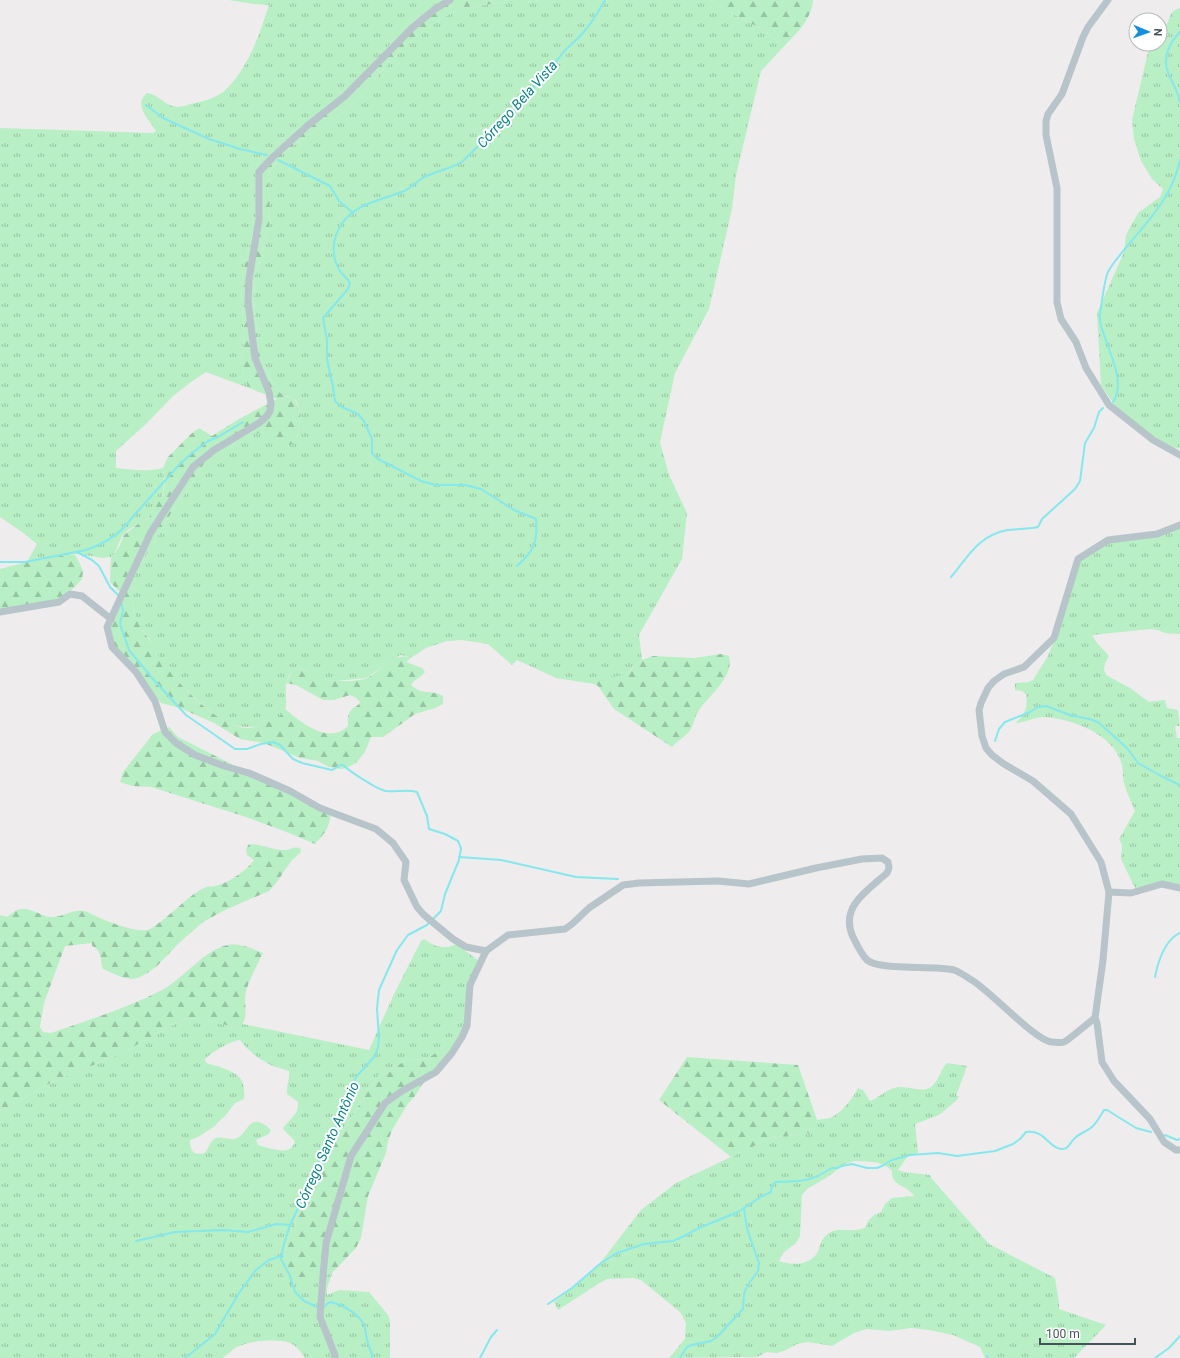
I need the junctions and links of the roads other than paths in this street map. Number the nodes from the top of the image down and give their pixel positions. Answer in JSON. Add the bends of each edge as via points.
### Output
{"nodes":[{"id":1,"x":450,"y":0,"type":"edge"},
{"id":2,"x":1108,"y":0,"type":"edge"},
{"id":3,"x":1180,"y":455,"type":"edge"},
{"id":4,"x":1180,"y":525,"type":"edge"},
{"id":5,"x":0,"y":612,"type":"edge"},
{"id":6,"x":111,"y":619,"type":"junction"},
{"id":7,"x":1180,"y":888,"type":"edge"},
{"id":8,"x":1109,"y":892,"type":"junction"},
{"id":9,"x":486,"y":951,"type":"junction"},
{"id":10,"x":1095,"y":1018,"type":"junction"},
{"id":11,"x":1180,"y":1150,"type":"edge"},
{"id":12,"x":335,"y":1358,"type":"edge"}],
"edges":[{"from":1,"to":6,"type":"street","via":[[412,28],[345,96],[307,126],[259,172],[259,219],[249,279],[248,302],[256,358],[269,392],[270,411],[258,423],[214,450],[193,468],[151,532]]},
{"from":2,"to":3,"type":"street","via":[[1088,27],[1062,94],[1046,121],[1046,135],[1057,188],[1057,302],[1061,319],[1076,342],[1086,368],[1108,405],[1153,440]]},
{"from":4,"to":8,"type":"street","via":[[1157,534],[1108,540],[1078,559],[1054,638],[1024,667],[1004,674],[994,681],[988,688],[979,710],[986,748],[1004,764],[1033,781],[1071,814],[1101,862]]},
{"from":5,"to":6,"type":"street","via":[[59,602],[70,594],[82,596]]},
{"from":6,"to":9,"type":"street","via":[[107,627],[112,647],[140,678],[155,701],[166,732],[176,744],[224,766],[249,773],[290,791],[320,808],[376,829],[394,843],[406,862],[404,880],[417,907],[434,924],[466,947]]},
{"from":7,"to":8,"type":"street","via":[[1162,884],[1131,893]]},
{"from":8,"to":10,"type":"street"},
{"from":9,"to":10,"type":"street","via":[[508,935],[565,929],[589,908],[623,885],[718,881],[750,884],[816,868],[862,859],[882,858],[888,862],[887,873],[858,898],[850,920],[851,932],[868,961],[880,966],[955,970],[977,983],[1038,1035],[1050,1042],[1064,1042]]},
{"from":9,"to":12,"type":"street","via":[[470,985],[467,1026],[452,1053],[436,1072],[385,1103],[351,1156],[326,1243],[323,1276],[320,1317]]},
{"from":10,"to":11,"type":"street","via":[[1102,1062],[1114,1081],[1150,1119],[1164,1142]]}]}
